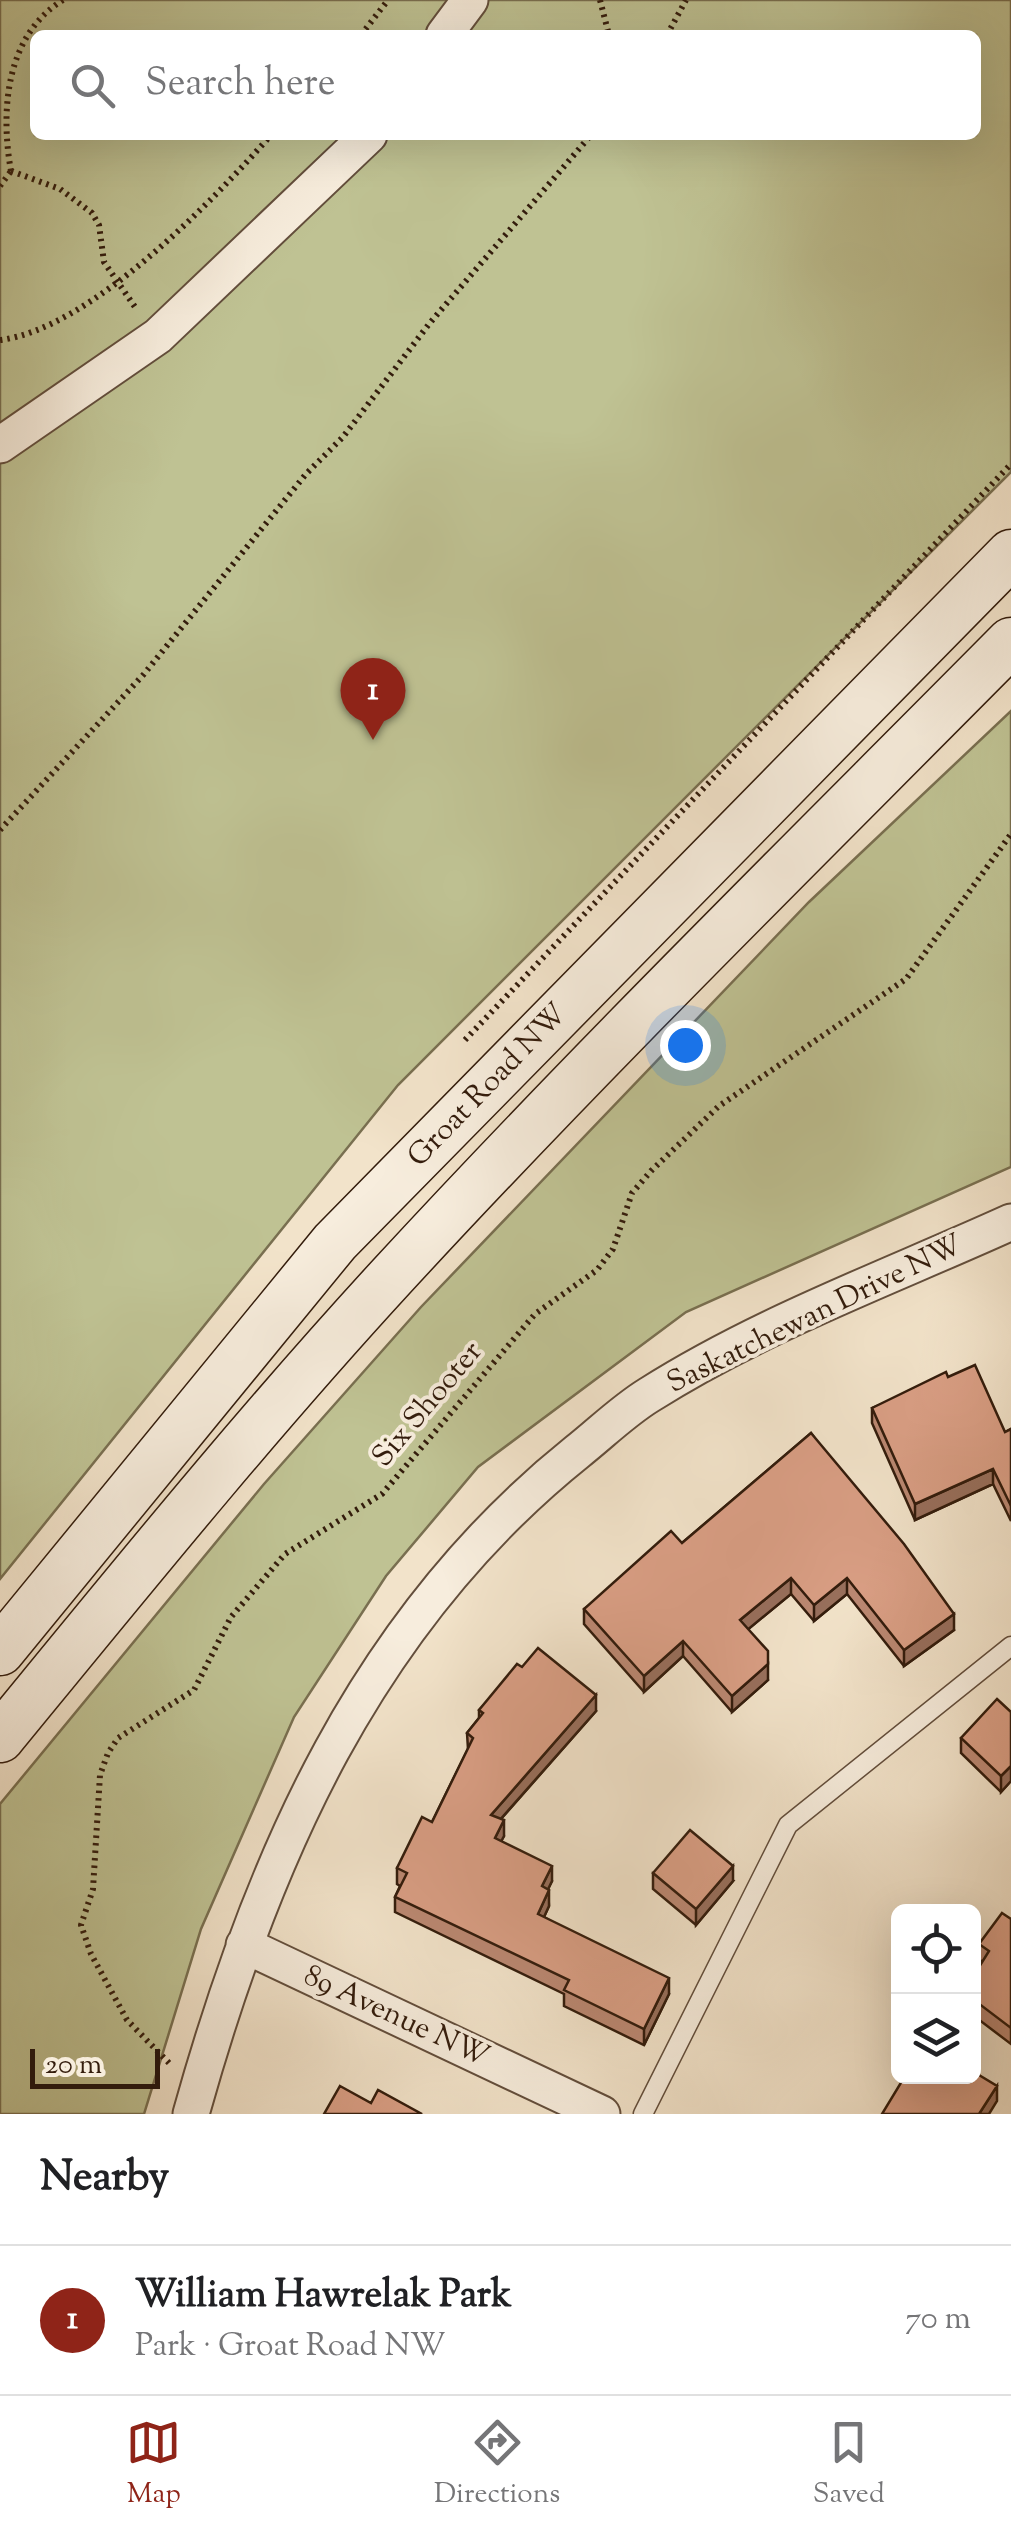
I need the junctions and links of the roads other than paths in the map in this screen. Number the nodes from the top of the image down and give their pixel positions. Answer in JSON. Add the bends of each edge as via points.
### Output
{"nodes":[{"id":1,"x":470,"y":0,"type":"edge"},
{"id":2,"x":448,"y":30,"type":"edge"},
{"id":3,"x":363,"y":140,"type":"edge"},
{"id":4,"x":0,"y":445,"type":"edge"},
{"id":5,"x":1011,"y":554,"type":"edge"},
{"id":6,"x":1011,"y":642,"type":"edge"},
{"id":7,"x":1011,"y":1222,"type":"edge"},
{"id":8,"x":1011,"y":1646,"type":"edge"},
{"id":9,"x":0,"y":1651,"type":"edge"},
{"id":10,"x":0,"y":1738,"type":"edge"},
{"id":11,"x":244,"y":1945,"type":"junction"},
{"id":12,"x":191,"y":2114,"type":"edge"},
{"id":13,"x":602,"y":2114,"type":"edge"},
{"id":14,"x":643,"y":2114,"type":"edge"}],
"edges":[{"from":1,"to":2,"type":"street"},
{"from":3,"to":4,"type":"street","via":[[158,336]]},
{"from":5,"to":9,"type":"main road","name":"Groat Road NW","via":[[335,1242]]},
{"from":6,"to":10,"type":"main road","name":"Groat Road NW","via":[[538,1120],[390,1279],[232,1457]]},
{"from":7,"to":11,"type":"street","name":"Saskatchewan Drive NW","via":[[723,1353],[646,1396],[531,1488],[454,1567],[385,1657],[333,1742]]},
{"from":8,"to":14,"type":"lane","via":[[788,1824]]},
{"from":11,"to":12,"type":"street","name":"Saskatchewan Drive NW"},
{"from":11,"to":13,"type":"street","name":"89 Avenue NW"}]}
